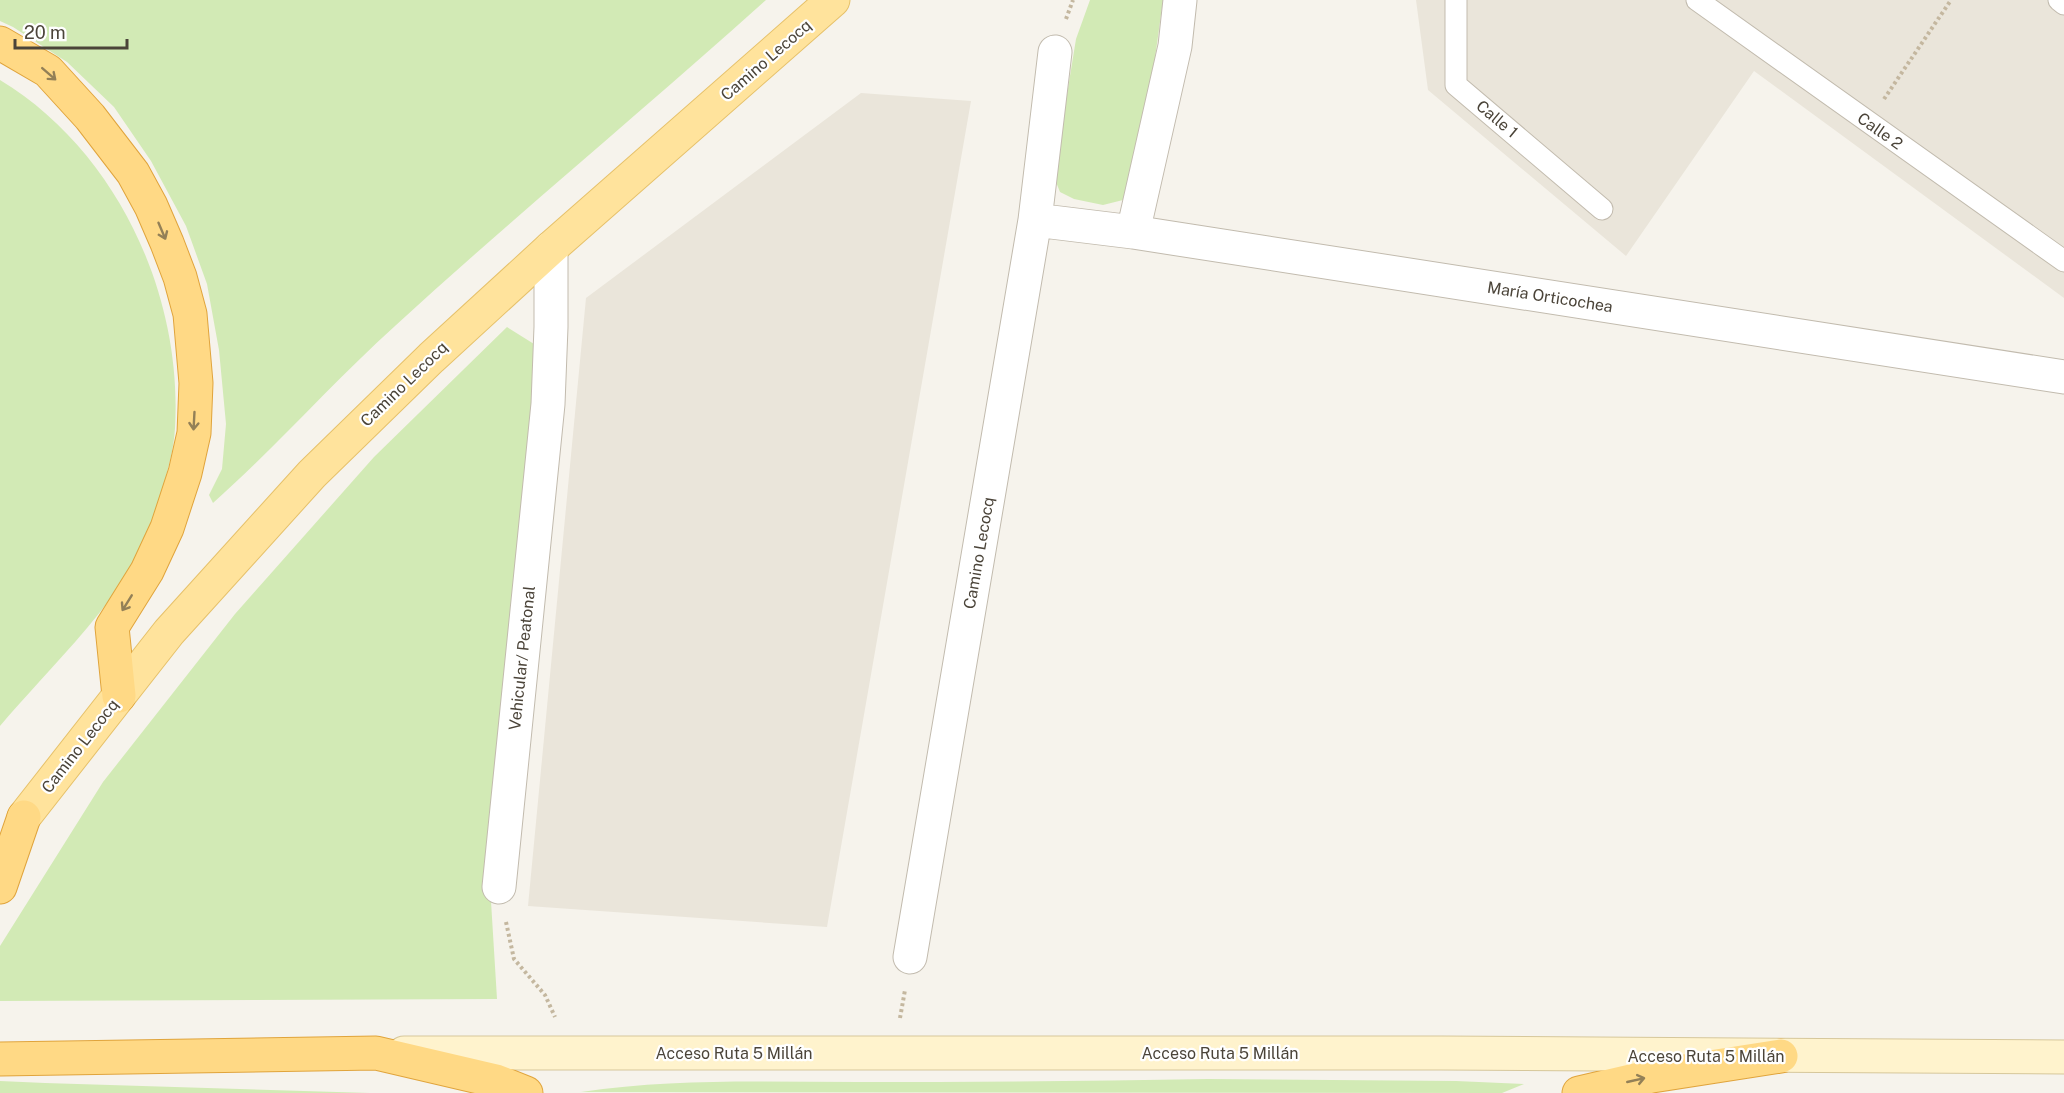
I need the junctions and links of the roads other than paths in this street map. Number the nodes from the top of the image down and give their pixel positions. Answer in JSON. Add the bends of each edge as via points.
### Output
{"nodes":[{"id":1,"x":833,"y":0,"type":"edge"},
{"id":2,"x":1180,"y":0,"type":"edge"},
{"id":3,"x":1456,"y":0,"type":"edge"},
{"id":4,"x":1697,"y":0,"type":"edge"},
{"id":5,"x":2059,"y":0,"type":"edge"},
{"id":6,"x":2064,"y":4,"type":"edge"},
{"id":7,"x":0,"y":44,"type":"edge"},
{"id":8,"x":1055,"y":52,"type":"dead end"},
{"id":9,"x":1602,"y":209,"type":"dead end"},
{"id":10,"x":1035,"y":220,"type":"junction"},
{"id":11,"x":1133,"y":232,"type":"junction"},
{"id":12,"x":551,"y":248,"type":"junction"},
{"id":13,"x":2064,"y":261,"type":"edge"},
{"id":14,"x":2064,"y":377,"type":"edge"},
{"id":15,"x":119,"y":696,"type":"junction"},
{"id":16,"x":12,"y":824,"type":"edge"},
{"id":17,"x":0,"y":887,"type":"edge"},
{"id":18,"x":499,"y":887,"type":"road end"},
{"id":19,"x":910,"y":957,"type":"road end"},
{"id":20,"x":376,"y":1053,"type":"junction"},
{"id":21,"x":1780,"y":1056,"type":"junction"},
{"id":22,"x":2064,"y":1057,"type":"edge"},
{"id":23,"x":8,"y":1059,"type":"edge"},
{"id":24,"x":526,"y":1093,"type":"edge"},
{"id":25,"x":1579,"y":1093,"type":"edge"}],
"edges":[{"from":1,"to":12,"type":"main road","name":"Camino Lecocq"},
{"from":2,"to":11,"type":"street","via":[[1174,46]]},
{"from":3,"to":9,"type":"lane","name":"Calle 1","via":[[1456,85]]},
{"from":4,"to":13,"type":"lane","name":"Calle 2"},
{"from":5,"to":6,"type":"lane"},
{"from":7,"to":15,"type":"highway","one_way":true,"via":[[48,72],[90,117],[133,173],[167,243],[190,314],[196,383],[194,433],[167,528],[147,571],[112,627]]},
{"from":8,"to":10,"type":"street","name":"Camino Lecocq"},
{"from":10,"to":11,"type":"street","name":"María Orticochea"},
{"from":10,"to":19,"type":"street","name":"Camino Lecocq"},
{"from":11,"to":14,"type":"street","name":"María Orticochea"},
{"from":12,"to":15,"type":"main road","name":"Camino Lecocq","via":[[312,474],[169,632]]},
{"from":12,"to":18,"type":"street","name":"Vehicular/ Peatonal","via":[[548,404]]},
{"from":15,"to":16,"type":"main road","name":"Camino Lecocq"},
{"from":16,"to":17,"type":"highway"},
{"from":20,"to":21,"type":"main road","name":"Acceso Ruta 5 Millán"},
{"from":20,"to":23,"type":"highway"},
{"from":20,"to":24,"type":"highway","via":[[496,1081]]},
{"from":21,"to":22,"type":"main road","name":"Acceso Ruta 5 Millán"},
{"from":25,"to":21,"type":"highway","one_way":true,"via":[[1652,1076]]}]}
